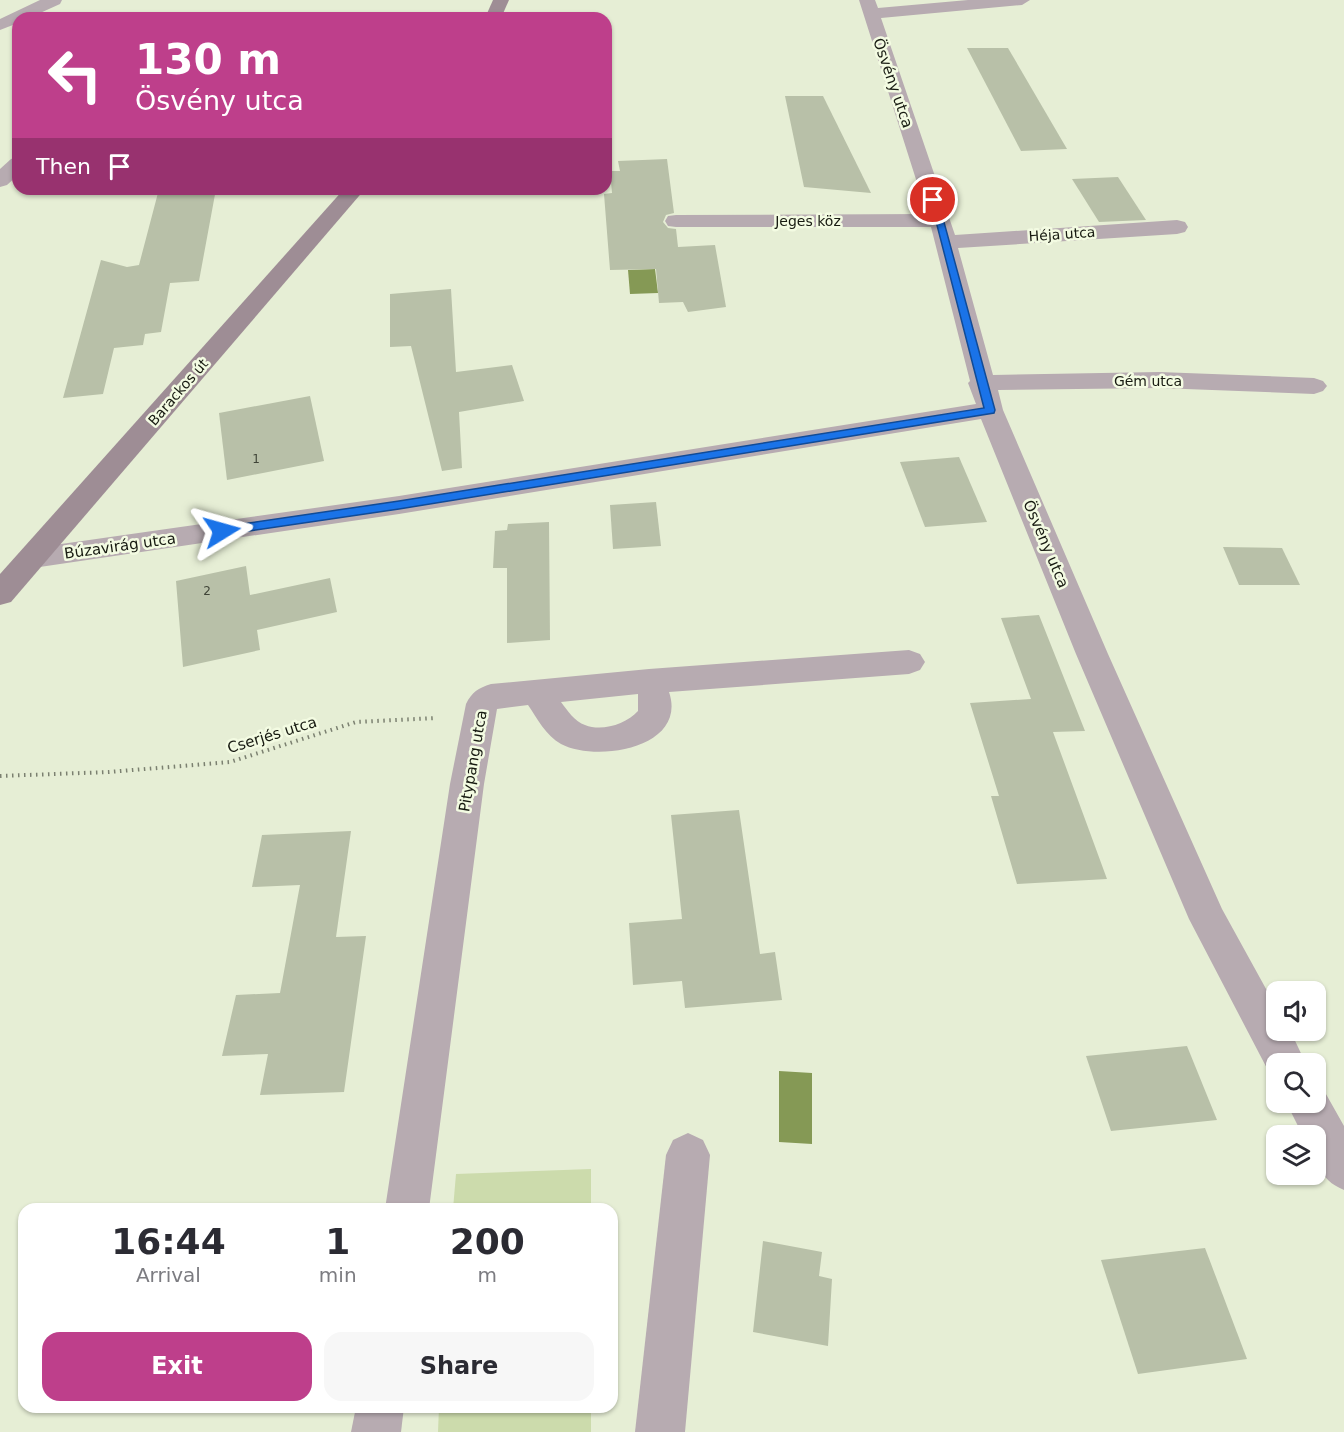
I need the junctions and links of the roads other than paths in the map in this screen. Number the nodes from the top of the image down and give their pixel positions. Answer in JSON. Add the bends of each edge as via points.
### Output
{"nodes":[{"id":1,"x":54,"y":0,"type":"edge"},
{"id":2,"x":1022,"y":0,"type":"edge"},
{"id":3,"x":869,"y":7,"type":"edge"},
{"id":4,"x":28,"y":12,"type":"edge"},
{"id":5,"x":12,"y":169,"type":"edge"},
{"id":6,"x":0,"y":181,"type":"edge"},
{"id":7,"x":350,"y":195,"type":"edge"},
{"id":8,"x":676,"y":221,"type":"dead end"},
{"id":9,"x":1177,"y":227,"type":"dead end"},
{"id":10,"x":943,"y":231,"type":"junction"},
{"id":11,"x":1314,"y":386,"type":"dead end"},
{"id":12,"x":986,"y":397,"type":"junction"},
{"id":13,"x":33,"y":558,"type":"junction"},
{"id":14,"x":0,"y":594,"type":"edge"},
{"id":15,"x":909,"y":662,"type":"dead end"},
{"id":16,"x":649,"y":681,"type":"junction"},
{"id":17,"x":537,"y":693,"type":"junction"},
{"id":18,"x":1280,"y":1053,"type":"edge"},
{"id":19,"x":1313,"y":1113,"type":"edge"},
{"id":20,"x":688,"y":1155,"type":"dead end"},
{"id":21,"x":1344,"y":1168,"type":"edge"},
{"id":22,"x":408,"y":1203,"type":"edge"},
{"id":23,"x":379,"y":1413,"type":"edge"},
{"id":24,"x":376,"y":1432,"type":"edge"},
{"id":25,"x":660,"y":1432,"type":"edge"}],
"edges":[{"from":1,"to":4,"type":"street"},
{"from":2,"to":3,"type":"street"},
{"from":3,"to":10,"type":"street","name":"Ösvény utca"},
{"from":5,"to":6,"type":"street"},
{"from":7,"to":13,"type":"street","name":"Barackos út"},
{"from":8,"to":10,"type":"street","name":"Jeges köz"},
{"from":9,"to":10,"type":"street","name":"Héja utca"},
{"from":10,"to":12,"type":"street","name":"Ösvény utca"},
{"from":11,"to":12,"type":"street","name":"Gém utca","via":[[1159,380]]},
{"from":12,"to":13,"type":"street","name":"Búzavirág utca","via":[[399,505]]},
{"from":12,"to":18,"type":"street","name":"Ösvény utca","via":[[1092,654],[1208,919]]},
{"from":13,"to":14,"type":"street","name":"Barackos út"},
{"from":15,"to":16,"type":"street","name":"Pitypang utca"},
{"from":16,"to":17,"type":"street","name":"Pitypang utca"},
{"from":16,"to":17,"type":"street","via":[[656,709],[651,718],[639,729],[607,741],[573,735],[562,727]]},
{"from":17,"to":22,"type":"street","name":"Pitypang utca","via":[[491,696],[482,704],[467,784]]},
{"from":19,"to":21,"type":"street"},
{"from":20,"to":25,"type":"street"},
{"from":23,"to":24,"type":"street"}]}
